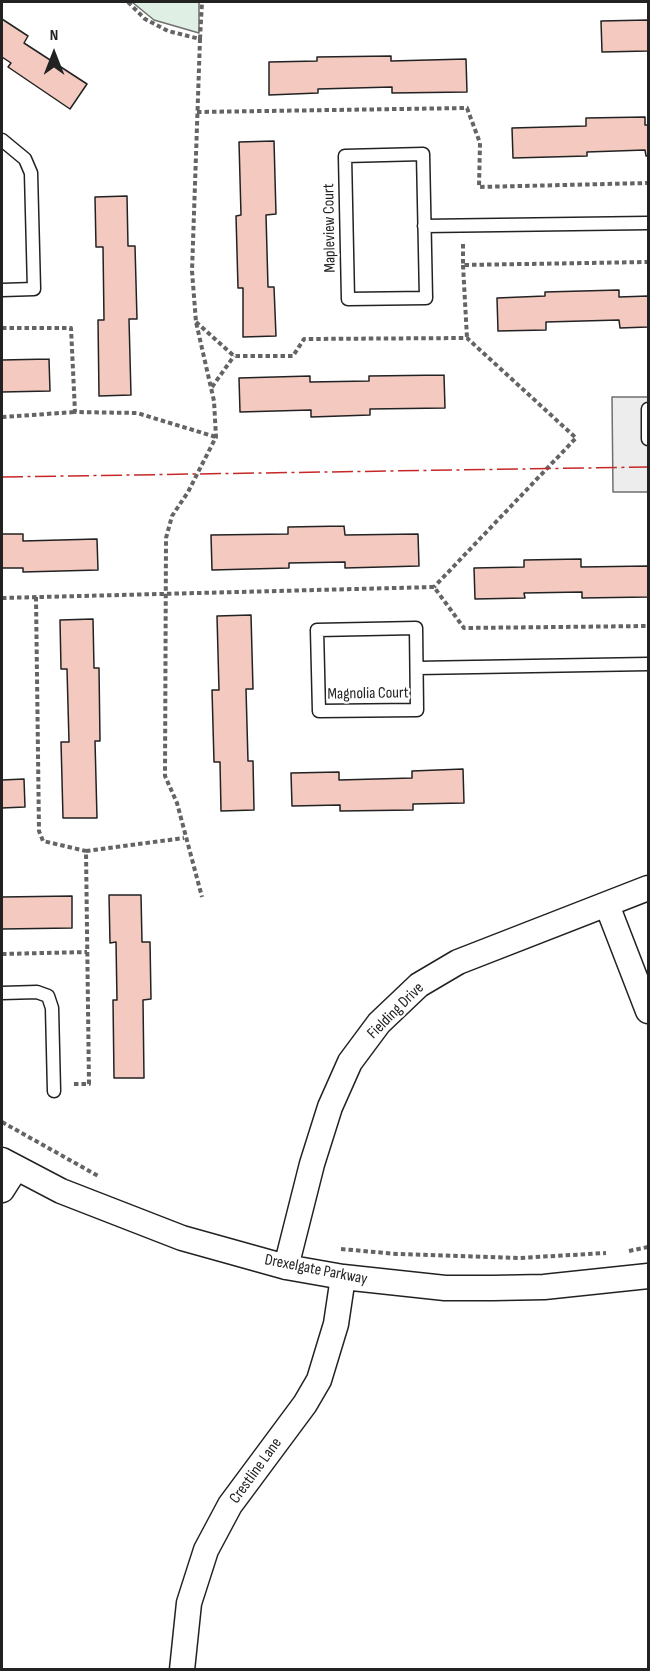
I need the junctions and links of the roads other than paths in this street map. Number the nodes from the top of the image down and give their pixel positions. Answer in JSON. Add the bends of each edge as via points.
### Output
{"nodes":[{"id":1,"x":2,"y":140,"type":"edge"},
{"id":2,"x":648,"y":223,"type":"edge"},
{"id":3,"x":424,"y":226,"type":"junction"},
{"id":4,"x":2,"y":290,"type":"edge"},
{"id":5,"x":648,"y":409,"type":"edge"},
{"id":6,"x":648,"y":439,"type":"edge"},
{"id":7,"x":648,"y":664,"type":"edge"},
{"id":8,"x":417,"y":668,"type":"junction"},
{"id":9,"x":648,"y":888,"type":"edge"},
{"id":10,"x":607,"y":904,"type":"junction"},
{"id":11,"x":2,"y":993,"type":"edge"},
{"id":12,"x":648,"y":1011,"type":"edge"},
{"id":13,"x":54,"y":1088,"type":"road end"},
{"id":14,"x":9,"y":1164,"type":"edge"},
{"id":15,"x":2,"y":1190,"type":"edge"},
{"id":16,"x":285,"y":1267,"type":"junction"},
{"id":17,"x":648,"y":1276,"type":"edge"},
{"id":18,"x":343,"y":1277,"type":"junction"},
{"id":19,"x":182,"y":1670,"type":"edge"}],
"edges":[{"from":1,"to":4,"type":"lane","via":[[25,159],[31,173],[34,289]]},
{"from":2,"to":3,"type":"lane"},
{"from":3,"to":3,"type":"lane","name":"Mapleview Court","via":[[423,154],[345,156],[348,299],[426,298]]},
{"from":5,"to":6,"type":"lane"},
{"from":7,"to":8,"type":"lane","name":"Magnolia Court"},
{"from":8,"to":8,"type":"lane","name":"Magnolia Court","via":[[416,628],[317,630],[319,711],[417,710]]},
{"from":9,"to":10,"type":"street","name":"Fielding Drive"},
{"from":10,"to":12,"type":"street"},
{"from":10,"to":16,"type":"street","name":"Fielding Drive","via":[[458,962],[419,985],[379,1023],[350,1062],[330,1107]]},
{"from":11,"to":13,"type":"lane","via":[[37,992],[48,996],[52,1008]]},
{"from":14,"to":15,"type":"street"},
{"from":14,"to":16,"type":"street","name":"Drexelgate Parkway","via":[[127,1219]]},
{"from":16,"to":18,"type":"street","name":"Drexelgate Parkway"},
{"from":17,"to":18,"type":"street","name":"Drexelgate Parkway","via":[[493,1288],[445,1288]]},
{"from":18,"to":19,"type":"street","name":"Crestline Lane","via":[[336,1324],[319,1380],[230,1505],[206,1550],[189,1603]]}]}
